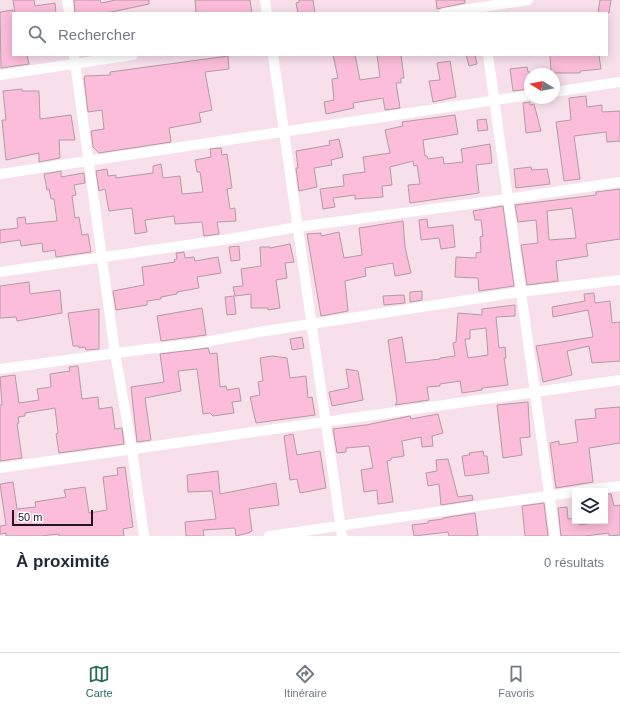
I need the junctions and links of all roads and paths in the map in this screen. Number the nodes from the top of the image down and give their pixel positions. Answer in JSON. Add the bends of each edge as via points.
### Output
{"nodes":[{"id":1,"x":67,"y":0,"type":"edge"},
{"id":2,"x":265,"y":0,"type":"edge"},
{"id":3,"x":528,"y":0,"type":"edge"},
{"id":4,"x":481,"y":7,"type":"edge"},
{"id":5,"x":69,"y":12,"type":"edge"},
{"id":6,"x":267,"y":12,"type":"edge"},
{"id":7,"x":450,"y":12,"type":"edge"},
{"id":8,"x":118,"y":56,"type":"edge"},
{"id":9,"x":273,"y":56,"type":"edge"},
{"id":10,"x":488,"y":56,"type":"edge"},
{"id":11,"x":75,"y":59,"type":"edge"},
{"id":12,"x":0,"y":75,"type":"edge"},
{"id":13,"x":620,"y":82,"type":"edge"},
{"id":14,"x":560,"y":91,"type":"edge"},
{"id":15,"x":524,"y":96,"type":"edge"},
{"id":16,"x":494,"y":99,"type":"junction"},
{"id":17,"x":285,"y":132,"type":"junction"},
{"id":18,"x":88,"y":162,"type":"junction"},
{"id":19,"x":0,"y":174,"type":"edge"},
{"id":20,"x":620,"y":182,"type":"edge"},
{"id":21,"x":507,"y":199,"type":"junction"},
{"id":22,"x":297,"y":227,"type":"junction"},
{"id":23,"x":102,"y":258,"type":"junction"},
{"id":24,"x":0,"y":272,"type":"edge"},
{"id":25,"x":620,"y":280,"type":"edge"},
{"id":26,"x":520,"y":292,"type":"junction"},
{"id":27,"x":310,"y":324,"type":"junction"},
{"id":28,"x":115,"y":353,"type":"junction"},
{"id":29,"x":0,"y":369,"type":"edge"},
{"id":30,"x":620,"y":380,"type":"edge"},
{"id":31,"x":535,"y":393,"type":"junction"},
{"id":32,"x":324,"y":422,"type":"junction"},
{"id":33,"x":132,"y":450,"type":"junction"},
{"id":34,"x":0,"y":468,"type":"edge"},
{"id":35,"x":620,"y":486,"type":"edge"},
{"id":36,"x":604,"y":488,"type":"edge"},
{"id":37,"x":572,"y":492,"type":"edge"},
{"id":38,"x":549,"y":495,"type":"junction"},
{"id":39,"x":340,"y":525,"type":"junction"},
{"id":40,"x":144,"y":536,"type":"edge"},
{"id":41,"x":269,"y":536,"type":"edge"},
{"id":42,"x":342,"y":536,"type":"edge"},
{"id":43,"x":555,"y":536,"type":"edge"}],
"edges":[{"from":1,"to":5,"type":"street"},
{"from":2,"to":6,"type":"street"},
{"from":3,"to":4,"type":"street"},
{"from":4,"to":7,"type":"street"},
{"from":8,"to":11,"type":"street"},
{"from":9,"to":17,"type":"street"},
{"from":10,"to":16,"type":"street"},
{"from":11,"to":12,"type":"street"},
{"from":11,"to":18,"type":"street"},
{"from":13,"to":14,"type":"street"},
{"from":15,"to":16,"type":"street"},
{"from":16,"to":17,"type":"street"},
{"from":16,"to":21,"type":"street"},
{"from":17,"to":18,"type":"street"},
{"from":17,"to":22,"type":"street"},
{"from":18,"to":19,"type":"street"},
{"from":18,"to":23,"type":"street"},
{"from":20,"to":21,"type":"street"},
{"from":21,"to":22,"type":"street"},
{"from":21,"to":26,"type":"street"},
{"from":22,"to":23,"type":"street"},
{"from":22,"to":27,"type":"street"},
{"from":23,"to":24,"type":"street"},
{"from":23,"to":28,"type":"street"},
{"from":25,"to":26,"type":"street"},
{"from":26,"to":27,"type":"street"},
{"from":26,"to":31,"type":"street"},
{"from":27,"to":28,"type":"street","via":[[194,344]]},
{"from":27,"to":32,"type":"street"},
{"from":28,"to":29,"type":"street"},
{"from":28,"to":33,"type":"street"},
{"from":30,"to":31,"type":"street"},
{"from":31,"to":32,"type":"street"},
{"from":31,"to":38,"type":"street"},
{"from":32,"to":33,"type":"street"},
{"from":32,"to":39,"type":"street"},
{"from":33,"to":34,"type":"street"},
{"from":33,"to":40,"type":"street"},
{"from":35,"to":36,"type":"street"},
{"from":37,"to":38,"type":"street"},
{"from":38,"to":39,"type":"street"},
{"from":38,"to":43,"type":"street"},
{"from":39,"to":41,"type":"street"},
{"from":39,"to":42,"type":"street"}]}
